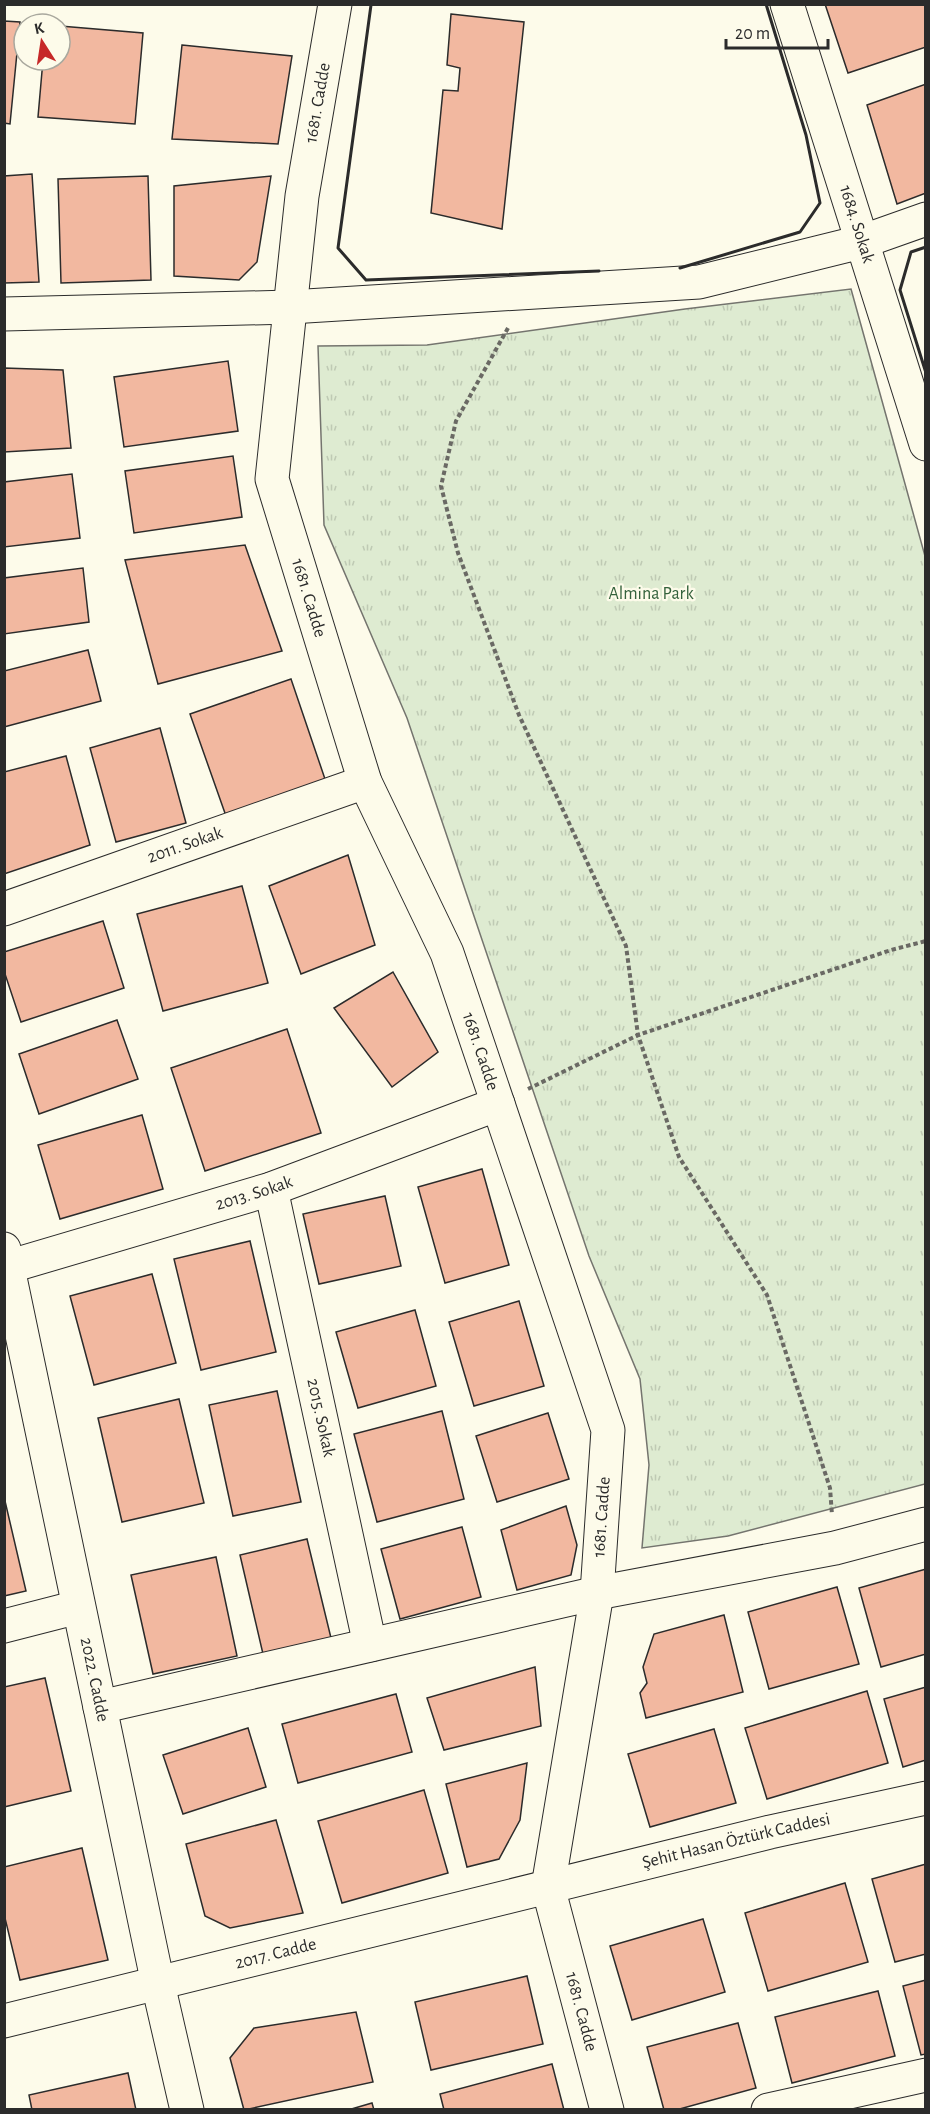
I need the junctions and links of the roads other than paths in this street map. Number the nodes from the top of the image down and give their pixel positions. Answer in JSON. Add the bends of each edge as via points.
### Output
{"nodes":[{"id":1,"x":787,"y":4,"type":"edge"},
{"id":2,"x":327,"y":5,"type":"edge"},
{"id":3,"x":926,"y":219,"type":"edge"},
{"id":4,"x":861,"y":242,"type":"junction"},
{"id":5,"x":290,"y":307,"type":"junction"},
{"id":6,"x":4,"y":314,"type":"edge"},
{"id":7,"x":926,"y":444,"type":"edge"},
{"id":8,"x":365,"y":782,"type":"junction"},
{"id":9,"x":4,"y":909,"type":"edge"},
{"id":10,"x":498,"y":1104,"type":"junction"},
{"id":11,"x":270,"y":1190,"type":"junction"},
{"id":12,"x":6,"y":1262,"type":"edge"},
{"id":13,"x":926,"y":1524,"type":"edge"},
{"id":14,"x":597,"y":1593,"type":"junction"},
{"id":15,"x":78,"y":1607,"type":"junction"},
{"id":16,"x":4,"y":1626,"type":"edge"},
{"id":17,"x":370,"y":1645,"type":"junction"},
{"id":18,"x":100,"y":1707,"type":"junction"},
{"id":19,"x":926,"y":1798,"type":"edge"},
{"id":20,"x":548,"y":1887,"type":"junction"},
{"id":21,"x":158,"y":1984,"type":"junction"},
{"id":22,"x":4,"y":2021,"type":"edge"},
{"id":23,"x":926,"y":2075,"type":"edge"},
{"id":24,"x":187,"y":2109,"type":"edge"},
{"id":25,"x":607,"y":2109,"type":"edge"},
{"id":26,"x":768,"y":2109,"type":"edge"}],
"edges":[{"from":1,"to":4,"type":"street","name":"1684. Sokak"},
{"from":2,"to":5,"type":"street","name":"1681. Cadde"},
{"from":3,"to":4,"type":"street"},
{"from":4,"to":5,"type":"street","via":[[699,282]]},
{"from":4,"to":7,"type":"street","name":"1684. Sokak"},
{"from":5,"to":6,"type":"street"},
{"from":5,"to":8,"type":"street","name":"1681. Cadde","via":[[272,479]]},
{"from":8,"to":9,"type":"street","name":"2011. Sokak"},
{"from":8,"to":10,"type":"street","name":"1681. Cadde","via":[[447,953]]},
{"from":10,"to":11,"type":"street","name":"2013. Sokak"},
{"from":10,"to":14,"type":"street","name":"1681. Cadde","via":[[608,1430]]},
{"from":11,"to":12,"type":"street","name":"2013. Sokak"},
{"from":11,"to":17,"type":"street","name":"2015. Sokak"},
{"from":12,"to":15,"type":"street","name":"2022. Cadde"},
{"from":13,"to":14,"type":"street","via":[[835,1548]]},
{"from":14,"to":17,"type":"street"},
{"from":14,"to":20,"type":"street","name":"1681. Cadde"},
{"from":15,"to":16,"type":"street"},
{"from":15,"to":18,"type":"street","name":"2022. Cadde"},
{"from":17,"to":18,"type":"street"},
{"from":18,"to":21,"type":"street","name":"2022. Cadde"},
{"from":19,"to":20,"type":"street","name":"Şehit Hasan Öztürk Caddesi"},
{"from":20,"to":21,"type":"street","name":"2017. Cadde"},
{"from":20,"to":25,"type":"street","name":"1681. Cadde"},
{"from":21,"to":22,"type":"street","name":"2017. Cadde"},
{"from":21,"to":24,"type":"street","name":"2022. Cadde"},
{"from":23,"to":26,"type":"street"}]}
